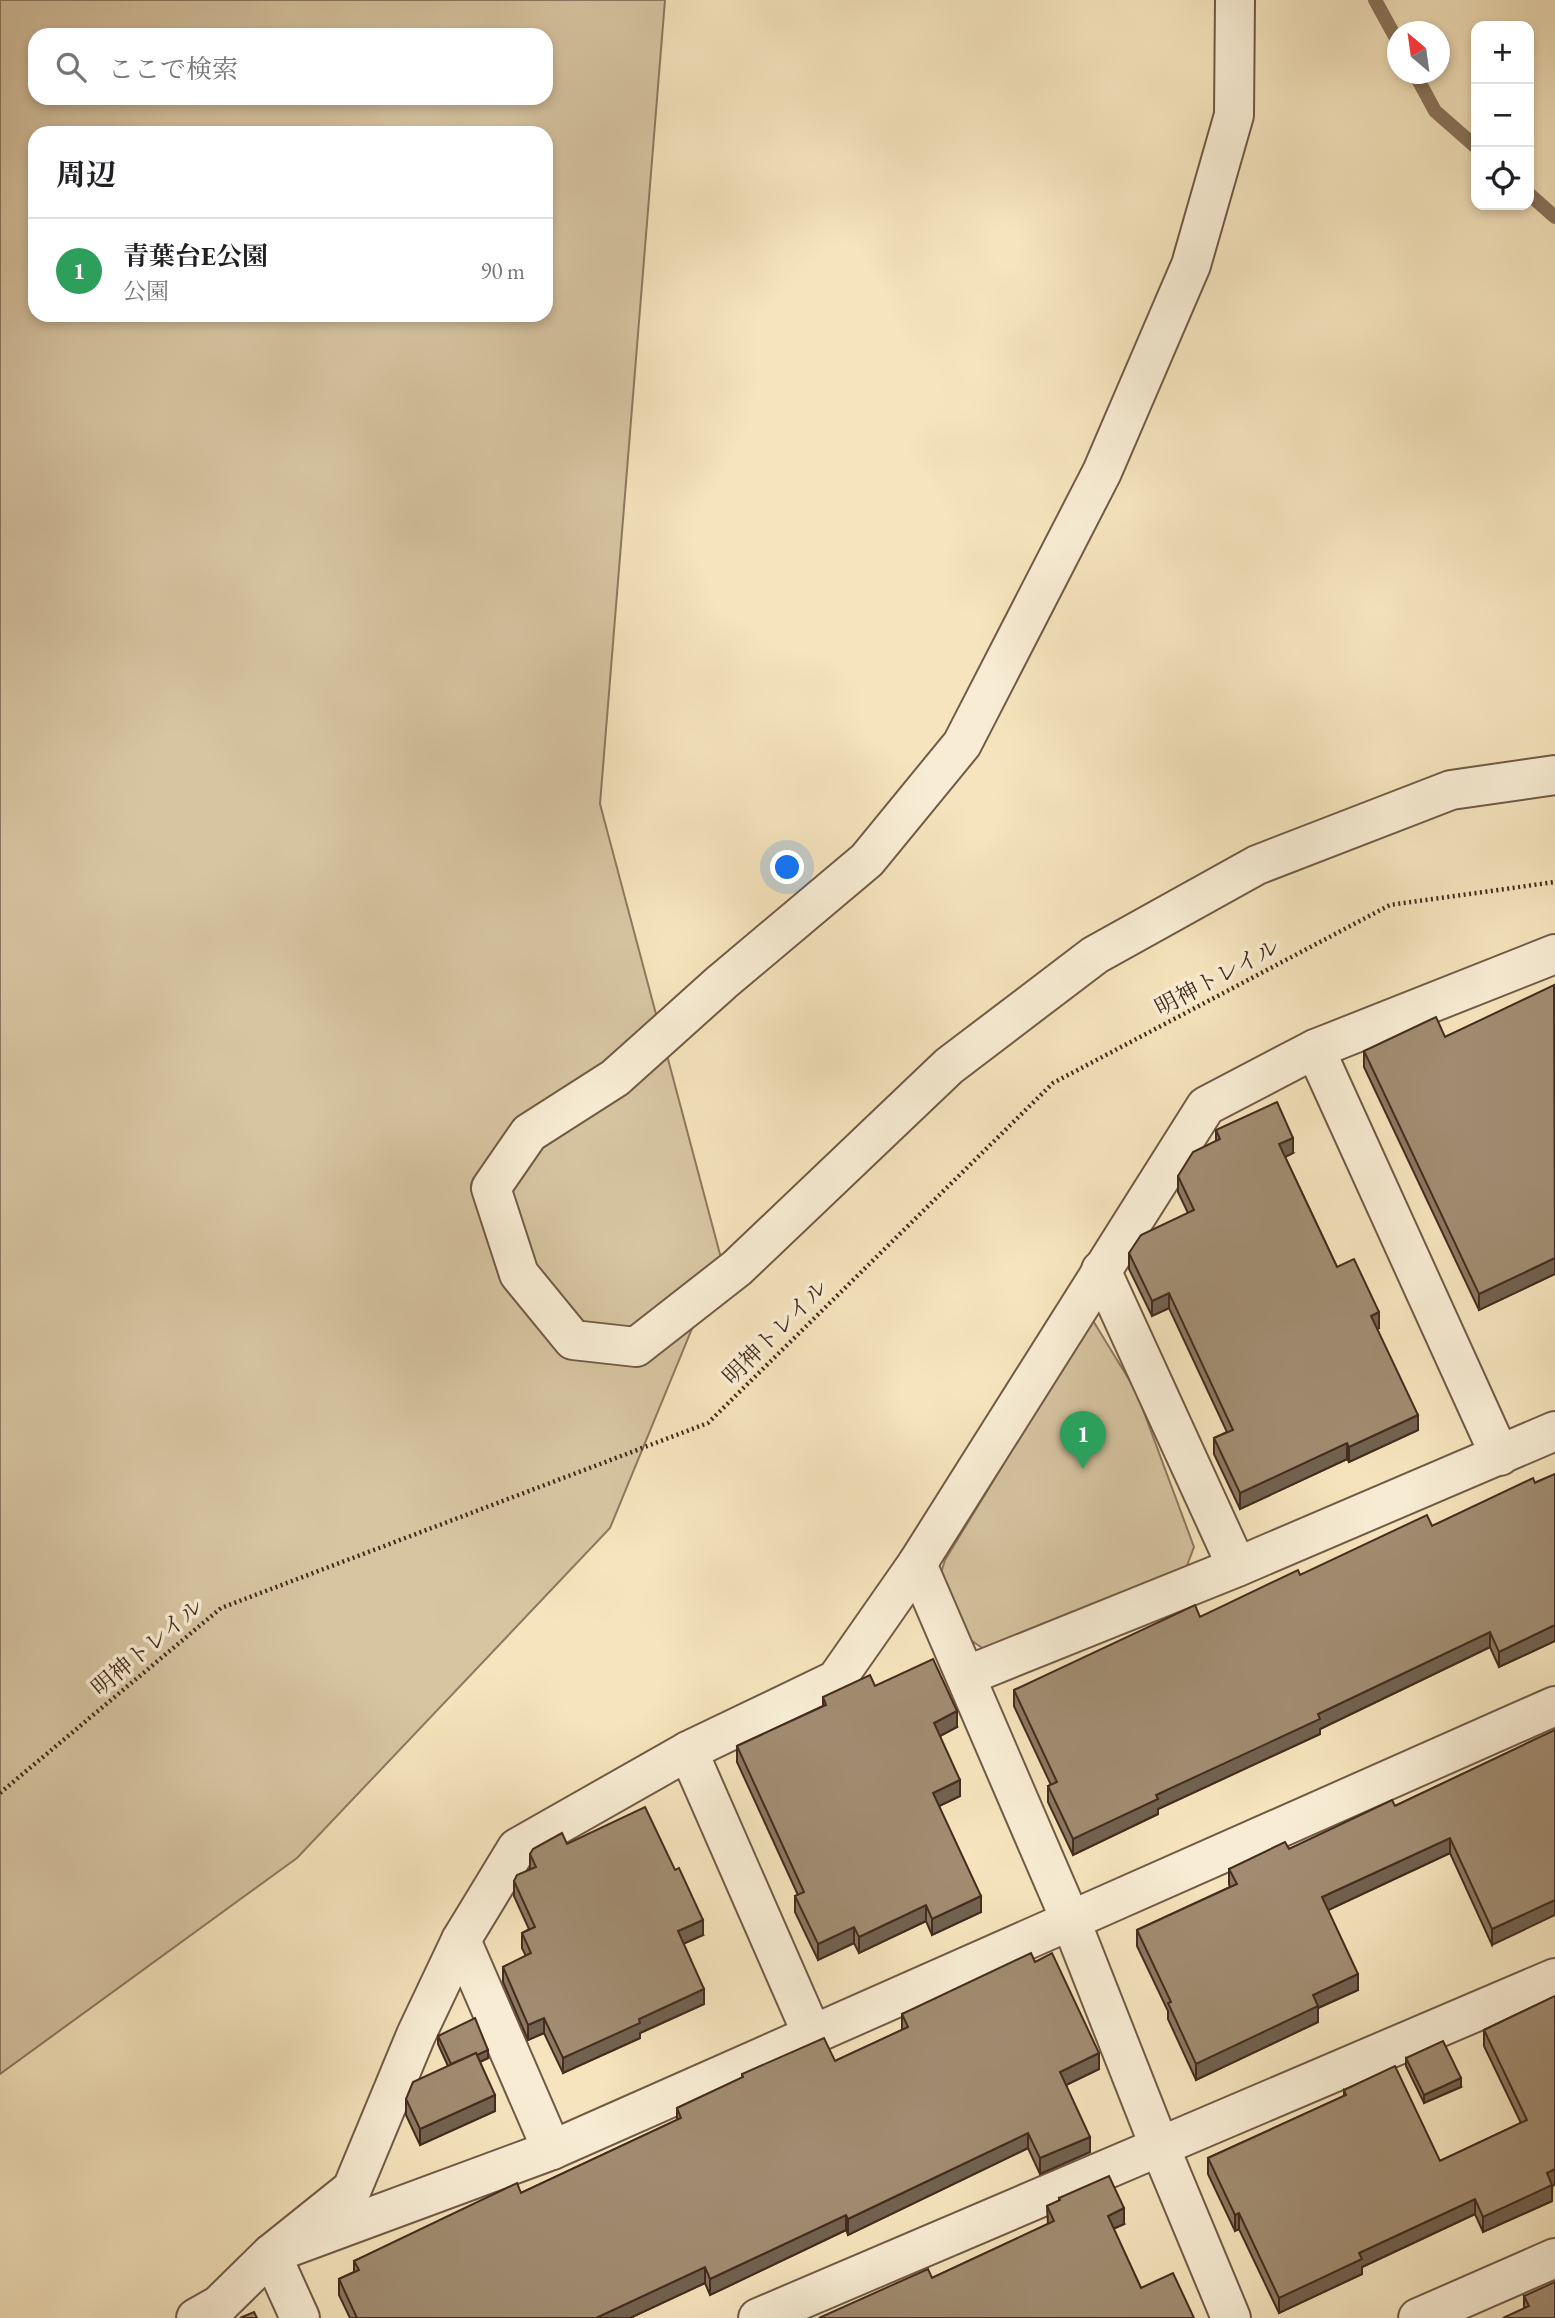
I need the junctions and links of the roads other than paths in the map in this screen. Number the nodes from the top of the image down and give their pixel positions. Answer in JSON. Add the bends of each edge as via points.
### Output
{"nodes":[{"id":1,"x":1235,"y":0,"type":"edge"},
{"id":2,"x":1555,"y":775,"type":"edge"},
{"id":3,"x":1555,"y":954,"type":"edge"},
{"id":4,"x":1315,"y":1049,"type":"junction"},
{"id":5,"x":1101,"y":1270,"type":"junction"},
{"id":6,"x":1555,"y":1431,"type":"edge"},
{"id":7,"x":1500,"y":1456,"type":"junction"},
{"id":8,"x":917,"y":1564,"type":"junction"},
{"id":9,"x":1237,"y":1567,"type":"junction"},
{"id":10,"x":966,"y":1676,"type":"junction"},
{"id":11,"x":1555,"y":1706,"type":"edge"},
{"id":12,"x":688,"y":1751,"type":"junction"},
{"id":13,"x":1070,"y":1919,"type":"junction"},
{"id":14,"x":461,"y":1940,"type":"junction"},
{"id":15,"x":1555,"y":1978,"type":"edge"},
{"id":16,"x":812,"y":2034,"type":"junction"},
{"id":17,"x":1159,"y":2145,"type":"junction"},
{"id":18,"x":552,"y":2150,"type":"junction"},
{"id":19,"x":271,"y":2255,"type":"junction"},
{"id":20,"x":1555,"y":2258,"type":"edge"},
{"id":21,"x":196,"y":2318,"type":"edge"},
{"id":22,"x":300,"y":2318,"type":"edge"},
{"id":23,"x":758,"y":2318,"type":"edge"},
{"id":24,"x":1231,"y":2318,"type":"edge"},
{"id":25,"x":1418,"y":2318,"type":"edge"}],
"edges":[{"from":1,"to":2,"type":"street","via":[[1234,115],[1191,265],[1102,472],[962,744],[867,860],[615,1078],[529,1133],[491,1188],[519,1273],[573,1340],[636,1348],[737,1268],[949,1066],[1096,955],[1257,865],[1451,790]]},
{"from":3,"to":4,"type":"street"},
{"from":4,"to":5,"type":"street","via":[[1206,1106]]},
{"from":4,"to":7,"type":"street"},
{"from":5,"to":8,"type":"street"},
{"from":5,"to":9,"type":"street"},
{"from":6,"to":7,"type":"street"},
{"from":7,"to":9,"type":"street"},
{"from":8,"to":10,"type":"street"},
{"from":8,"to":12,"type":"street","via":[[836,1680]]},
{"from":9,"to":10,"type":"street"},
{"from":10,"to":13,"type":"street"},
{"from":11,"to":13,"type":"street"},
{"from":12,"to":14,"type":"street","via":[[517,1848]]},
{"from":12,"to":16,"type":"street"},
{"from":13,"to":16,"type":"street"},
{"from":13,"to":17,"type":"street"},
{"from":14,"to":18,"type":"street"},
{"from":14,"to":19,"type":"street","via":[[352,2189]]},
{"from":15,"to":17,"type":"street"},
{"from":16,"to":18,"type":"street"},
{"from":17,"to":23,"type":"street"},
{"from":17,"to":24,"type":"street"},
{"from":18,"to":19,"type":"street"},
{"from":19,"to":21,"type":"street","via":[[219,2305]]},
{"from":19,"to":22,"type":"street"},
{"from":20,"to":25,"type":"street"}]}
